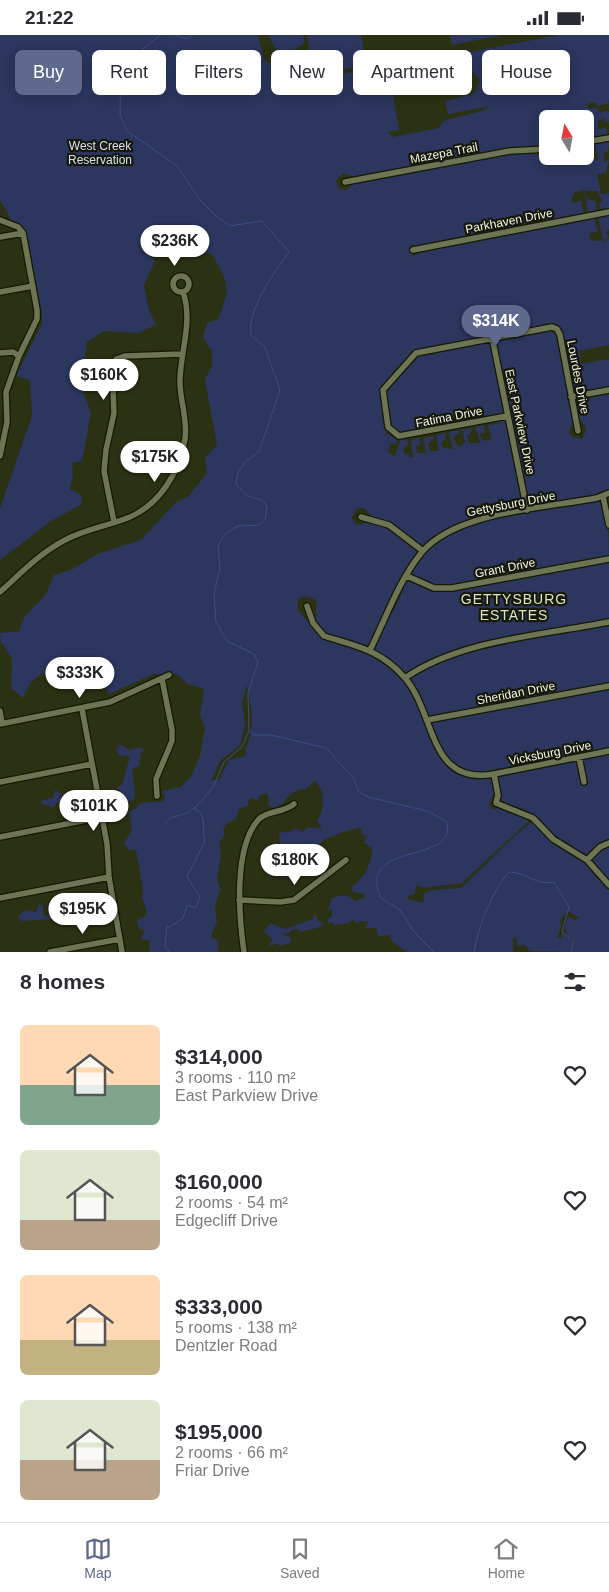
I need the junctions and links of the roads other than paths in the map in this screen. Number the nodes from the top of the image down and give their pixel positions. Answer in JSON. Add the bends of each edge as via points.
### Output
{"nodes":[{"id":1,"x":609,"y":138,"type":"edge"},
{"id":2,"x":594,"y":140,"type":"edge"},
{"id":3,"x":539,"y":149,"type":"edge"},
{"id":4,"x":345,"y":182,"type":"dead end"},
{"id":5,"x":609,"y":212,"type":"edge"},
{"id":6,"x":0,"y":220,"type":"edge"},
{"id":7,"x":23,"y":233,"type":"junction"},
{"id":8,"x":0,"y":237,"type":"edge"},
{"id":9,"x":413,"y":251,"type":"dead end"},
{"id":10,"x":33,"y":286,"type":"junction"},
{"id":11,"x":0,"y":292,"type":"edge"},
{"id":12,"x":183,"y":292,"type":"dead end"},
{"id":13,"x":492,"y":337,"type":"junction"},
{"id":14,"x":0,"y":353,"type":"edge"},
{"id":15,"x":182,"y":354,"type":"junction"},
{"id":16,"x":19,"y":356,"type":"junction"},
{"id":17,"x":609,"y":390,"type":"edge"},
{"id":18,"x":571,"y":397,"type":"junction"},
{"id":19,"x":3,"y":412,"type":"edge"},
{"id":20,"x":507,"y":416,"type":"junction"},
{"id":21,"x":578,"y":431,"type":"dead end"},
{"id":22,"x":395,"y":434,"type":"joint"},
{"id":23,"x":0,"y":455,"type":"edge"},
{"id":24,"x":607,"y":496,"type":"edge"},
{"id":25,"x":527,"y":510,"type":"junction"},
{"id":26,"x":361,"y":517,"type":"dead end"},
{"id":27,"x":114,"y":522,"type":"junction"},
{"id":28,"x":609,"y":525,"type":"edge"},
{"id":29,"x":423,"y":551,"type":"junction"},
{"id":30,"x":609,"y":559,"type":"edge"},
{"id":31,"x":407,"y":576,"type":"junction"},
{"id":32,"x":0,"y":593,"type":"edge"},
{"id":33,"x":307,"y":606,"type":"dead end"},
{"id":34,"x":609,"y":622,"type":"edge"},
{"id":35,"x":370,"y":650,"type":"junction"},
{"id":36,"x":169,"y":675,"type":"dead end"},
{"id":37,"x":405,"y":678,"type":"junction"},
{"id":38,"x":162,"y":679,"type":"junction"},
{"id":39,"x":609,"y":686,"type":"edge"},
{"id":40,"x":82,"y":709,"type":"junction"},
{"id":41,"x":0,"y":711,"type":"edge"},
{"id":42,"x":427,"y":721,"type":"junction"},
{"id":43,"x":1,"y":724,"type":"edge"},
{"id":44,"x":609,"y":751,"type":"edge"},
{"id":45,"x":579,"y":757,"type":"junction"},
{"id":46,"x":92,"y":764,"type":"junction"},
{"id":47,"x":494,"y":773,"type":"junction"},
{"id":48,"x":0,"y":782,"type":"edge"},
{"id":49,"x":584,"y":782,"type":"dead end"},
{"id":50,"x":157,"y":796,"type":"dead end"},
{"id":51,"x":294,"y":804,"type":"dead end"},
{"id":52,"x":102,"y":817,"type":"junction"},
{"id":53,"x":0,"y":837,"type":"edge"},
{"id":54,"x":609,"y":843,"type":"edge"},
{"id":55,"x":346,"y":860,"type":"dead end"},
{"id":56,"x":587,"y":860,"type":"junction"},
{"id":57,"x":109,"y":877,"type":"junction"},
{"id":58,"x":609,"y":885,"type":"edge"},
{"id":59,"x":0,"y":898,"type":"edge"},
{"id":60,"x":239,"y":900,"type":"junction"},
{"id":61,"x":120,"y":939,"type":"junction"},
{"id":62,"x":50,"y":952,"type":"edge"},
{"id":63,"x":122,"y":952,"type":"edge"},
{"id":64,"x":244,"y":952,"type":"edge"}],
"edges":[{"from":1,"to":2,"type":"street"},
{"from":3,"to":4,"type":"street","name":"Mazepa Trail","via":[[510,151]]},
{"from":5,"to":9,"type":"street","name":"Parkhaven Drive"},
{"from":6,"to":7,"type":"street","via":[[18,227]]},
{"from":7,"to":8,"type":"street"},
{"from":7,"to":10,"type":"street"},
{"from":10,"to":11,"type":"street"},
{"from":10,"to":16,"type":"street","via":[[37,319]]},
{"from":12,"to":15,"type":"street","via":[[188,310]]},
{"from":13,"to":18,"type":"street","name":"Lourdes Drive","via":[[556,328]]},
{"from":13,"to":20,"type":"street","name":"East Parkview Drive"},
{"from":13,"to":22,"type":"street","name":"Lourdes Drive","via":[[414,355],[382,392],[387,423]]},
{"from":14,"to":16,"type":"street","via":[[13,352]]},
{"from":15,"to":27,"type":"street","via":[[180,381],[186,420],[185,440],[174,475],[160,494],[140,512]]},
{"from":15,"to":27,"type":"street","via":[[125,356],[116,359],[112,365],[114,413],[104,471]]},
{"from":16,"to":19,"type":"street"},
{"from":17,"to":18,"type":"street"},
{"from":18,"to":21,"type":"street","name":"Lourdes Drive"},
{"from":19,"to":23,"type":"street","via":[[5,438]]},
{"from":20,"to":22,"type":"street","name":"Fatima Drive","via":[[406,436]]},
{"from":20,"to":25,"type":"street","name":"East Parkview Drive"},
{"from":24,"to":25,"type":"street","name":"Gettysburg Drive"},
{"from":24,"to":28,"type":"street"},
{"from":25,"to":29,"type":"street","name":"Gettysburg Drive","via":[[458,526]]},
{"from":26,"to":29,"type":"street","via":[[389,525]]},
{"from":27,"to":32,"type":"street","via":[[84,531],[56,545]]},
{"from":29,"to":31,"type":"street","name":"Gettysburg Drive"},
{"from":30,"to":31,"type":"street","name":"Grant Drive","via":[[442,589],[426,586]]},
{"from":31,"to":35,"type":"street","name":"Gettysburg Drive"},
{"from":33,"to":35,"type":"street","name":"Vicksburg Drive","via":[[313,623],[324,636]]},
{"from":34,"to":37,"type":"street","via":[[458,651],[424,665]]},
{"from":35,"to":37,"type":"street","name":"Vicksburg Drive"},
{"from":36,"to":38,"type":"street"},
{"from":37,"to":42,"type":"street","name":"Vicksburg Drive"},
{"from":38,"to":40,"type":"street","via":[[110,702]]},
{"from":38,"to":50,"type":"street","via":[[172,741],[156,779]]},
{"from":39,"to":42,"type":"street","name":"Sheridan Drive"},
{"from":40,"to":43,"type":"street"},
{"from":40,"to":46,"type":"street"},
{"from":41,"to":43,"type":"street"},
{"from":42,"to":47,"type":"street","name":"Vicksburg Drive","via":[[448,763],[456,770],[474,776]]},
{"from":44,"to":45,"type":"street","name":"Vicksburg Drive"},
{"from":45,"to":47,"type":"street","name":"Vicksburg Drive"},
{"from":45,"to":49,"type":"street"},
{"from":46,"to":48,"type":"street"},
{"from":46,"to":52,"type":"street"},
{"from":47,"to":56,"type":"street","via":[[498,795],[496,803],[527,814],[554,839]]},
{"from":51,"to":60,"type":"street","via":[[288,809],[263,815],[254,827],[242,866]]},
{"from":52,"to":53,"type":"street"},
{"from":52,"to":57,"type":"street"},
{"from":54,"to":56,"type":"street"},
{"from":55,"to":60,"type":"street","via":[[294,900]]},
{"from":56,"to":58,"type":"street"},
{"from":57,"to":59,"type":"street"},
{"from":57,"to":61,"type":"street"},
{"from":60,"to":64,"type":"street"},
{"from":61,"to":62,"type":"street"},
{"from":61,"to":63,"type":"street"}]}
